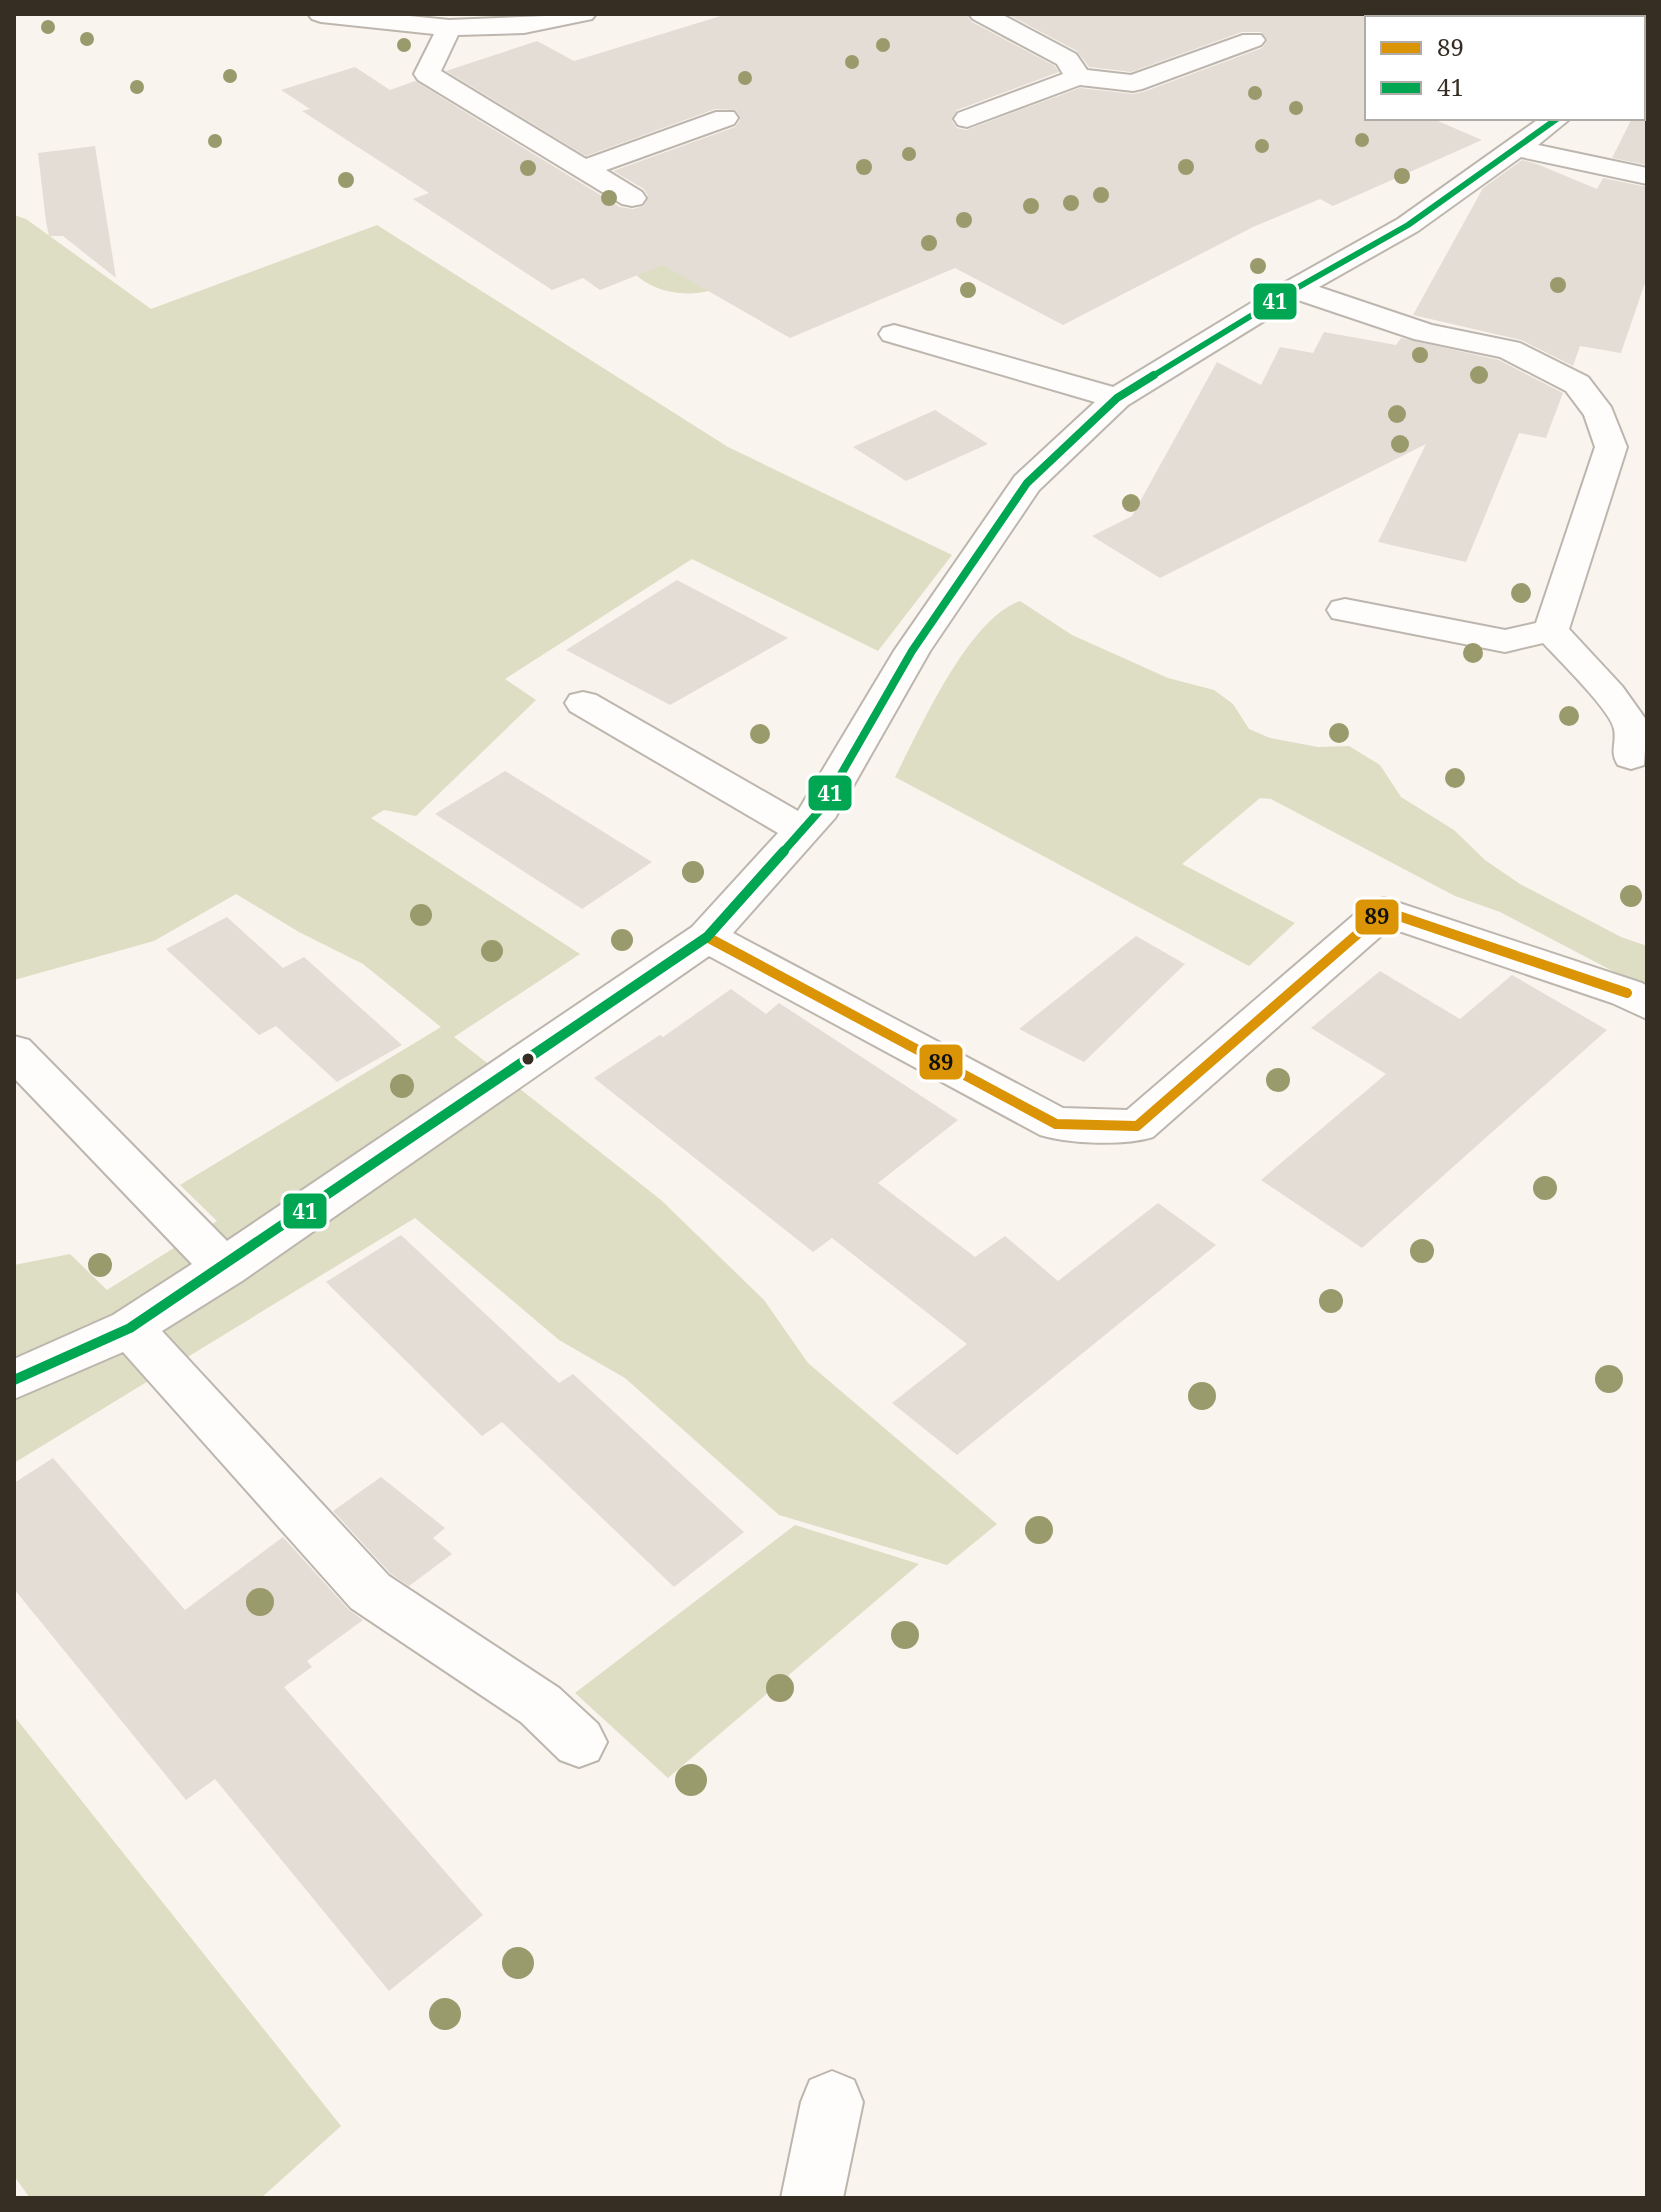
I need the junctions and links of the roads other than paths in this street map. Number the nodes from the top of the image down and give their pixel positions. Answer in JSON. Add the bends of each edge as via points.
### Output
{"nodes":[{"id":1,"x":321,"y":14,"type":"edge"},
{"id":2,"x":583,"y":14,"type":"edge"},
{"id":3,"x":982,"y":14,"type":"edge"},
{"id":4,"x":515,"y":20,"type":"edge"},
{"id":5,"x":449,"y":28,"type":"junction"},
{"id":6,"x":1252,"y":40,"type":"dead end"},
{"id":7,"x":1078,"y":77,"type":"junction"},
{"id":8,"x":668,"y":113,"type":"dead end"},
{"id":9,"x":725,"y":118,"type":"dead end"},
{"id":10,"x":967,"y":119,"type":"dead end"},
{"id":11,"x":1555,"y":120,"type":"edge"},
{"id":12,"x":696,"y":129,"type":"junction"},
{"id":13,"x":1515,"y":148,"type":"junction"},
{"id":14,"x":584,"y":169,"type":"junction"},
{"id":15,"x":1647,"y":176,"type":"edge"},
{"id":16,"x":632,"y":198,"type":"dead end"},
{"id":17,"x":1295,"y":289,"type":"junction"},
{"id":18,"x":984,"y":324,"type":"dead end"},
{"id":19,"x":894,"y":334,"type":"dead end"},
{"id":20,"x":956,"y":351,"type":"junction"},
{"id":21,"x":1117,"y":398,"type":"junction"},
{"id":22,"x":1345,"y":610,"type":"dead end"},
{"id":23,"x":1551,"y":630,"type":"junction"},
{"id":24,"x":583,"y":703,"type":"dead end"},
{"id":25,"x":1631,"y":757,"type":"dead end"},
{"id":26,"x":802,"y":830,"type":"junction"},
{"id":27,"x":707,"y":937,"type":"junction"},
{"id":28,"x":1637,"y":998,"type":"edge"},
{"id":29,"x":14,"y":1051,"type":"edge"},
{"id":30,"x":225,"y":1268,"type":"junction"},
{"id":31,"x":130,"y":1328,"type":"junction"},
{"id":32,"x":14,"y":1380,"type":"edge"},
{"id":33,"x":579,"y":1742,"type":"dead end"},
{"id":34,"x":832,"y":2102,"type":"dead end"},
{"id":35,"x":812,"y":2198,"type":"edge"}],
"edges":[{"from":1,"to":5,"type":"street"},
{"from":2,"to":4,"type":"street"},
{"from":3,"to":7,"type":"street","via":[[1067,59]]},
{"from":4,"to":5,"type":"street"},
{"from":5,"to":14,"type":"street","via":[[427,74]]},
{"from":6,"to":7,"type":"street","via":[[1133,83]]},
{"from":7,"to":10,"type":"street"},
{"from":8,"to":12,"type":"street"},
{"from":9,"to":12,"type":"street"},
{"from":11,"to":13,"type":"street"},
{"from":12,"to":14,"type":"street"},
{"from":13,"to":15,"type":"street"},
{"from":13,"to":17,"type":"street","via":[[1408,225]]},
{"from":14,"to":16,"type":"street"},
{"from":17,"to":21,"type":"street"},
{"from":17,"to":23,"type":"street","via":[[1425,333],[1509,350],[1577,384],[1600,414],[1611,447]]},
{"from":18,"to":20,"type":"street"},
{"from":19,"to":20,"type":"street"},
{"from":20,"to":21,"type":"street"},
{"from":21,"to":26,"type":"street","via":[[1027,483],[912,651],[821,809]]},
{"from":22,"to":23,"type":"street","via":[[1505,641]]},
{"from":23,"to":25,"type":"street","via":[[1633,728]]},
{"from":24,"to":26,"type":"street"},
{"from":26,"to":27,"type":"street"},
{"from":27,"to":28,"type":"street","via":[[1056,1124],[1137,1126],[1384,911]]},
{"from":27,"to":30,"type":"street"},
{"from":29,"to":30,"type":"street"},
{"from":30,"to":31,"type":"street"},
{"from":31,"to":32,"type":"street"},
{"from":31,"to":33,"type":"street","via":[[370,1592],[540,1705]]},
{"from":34,"to":35,"type":"street"}]}
